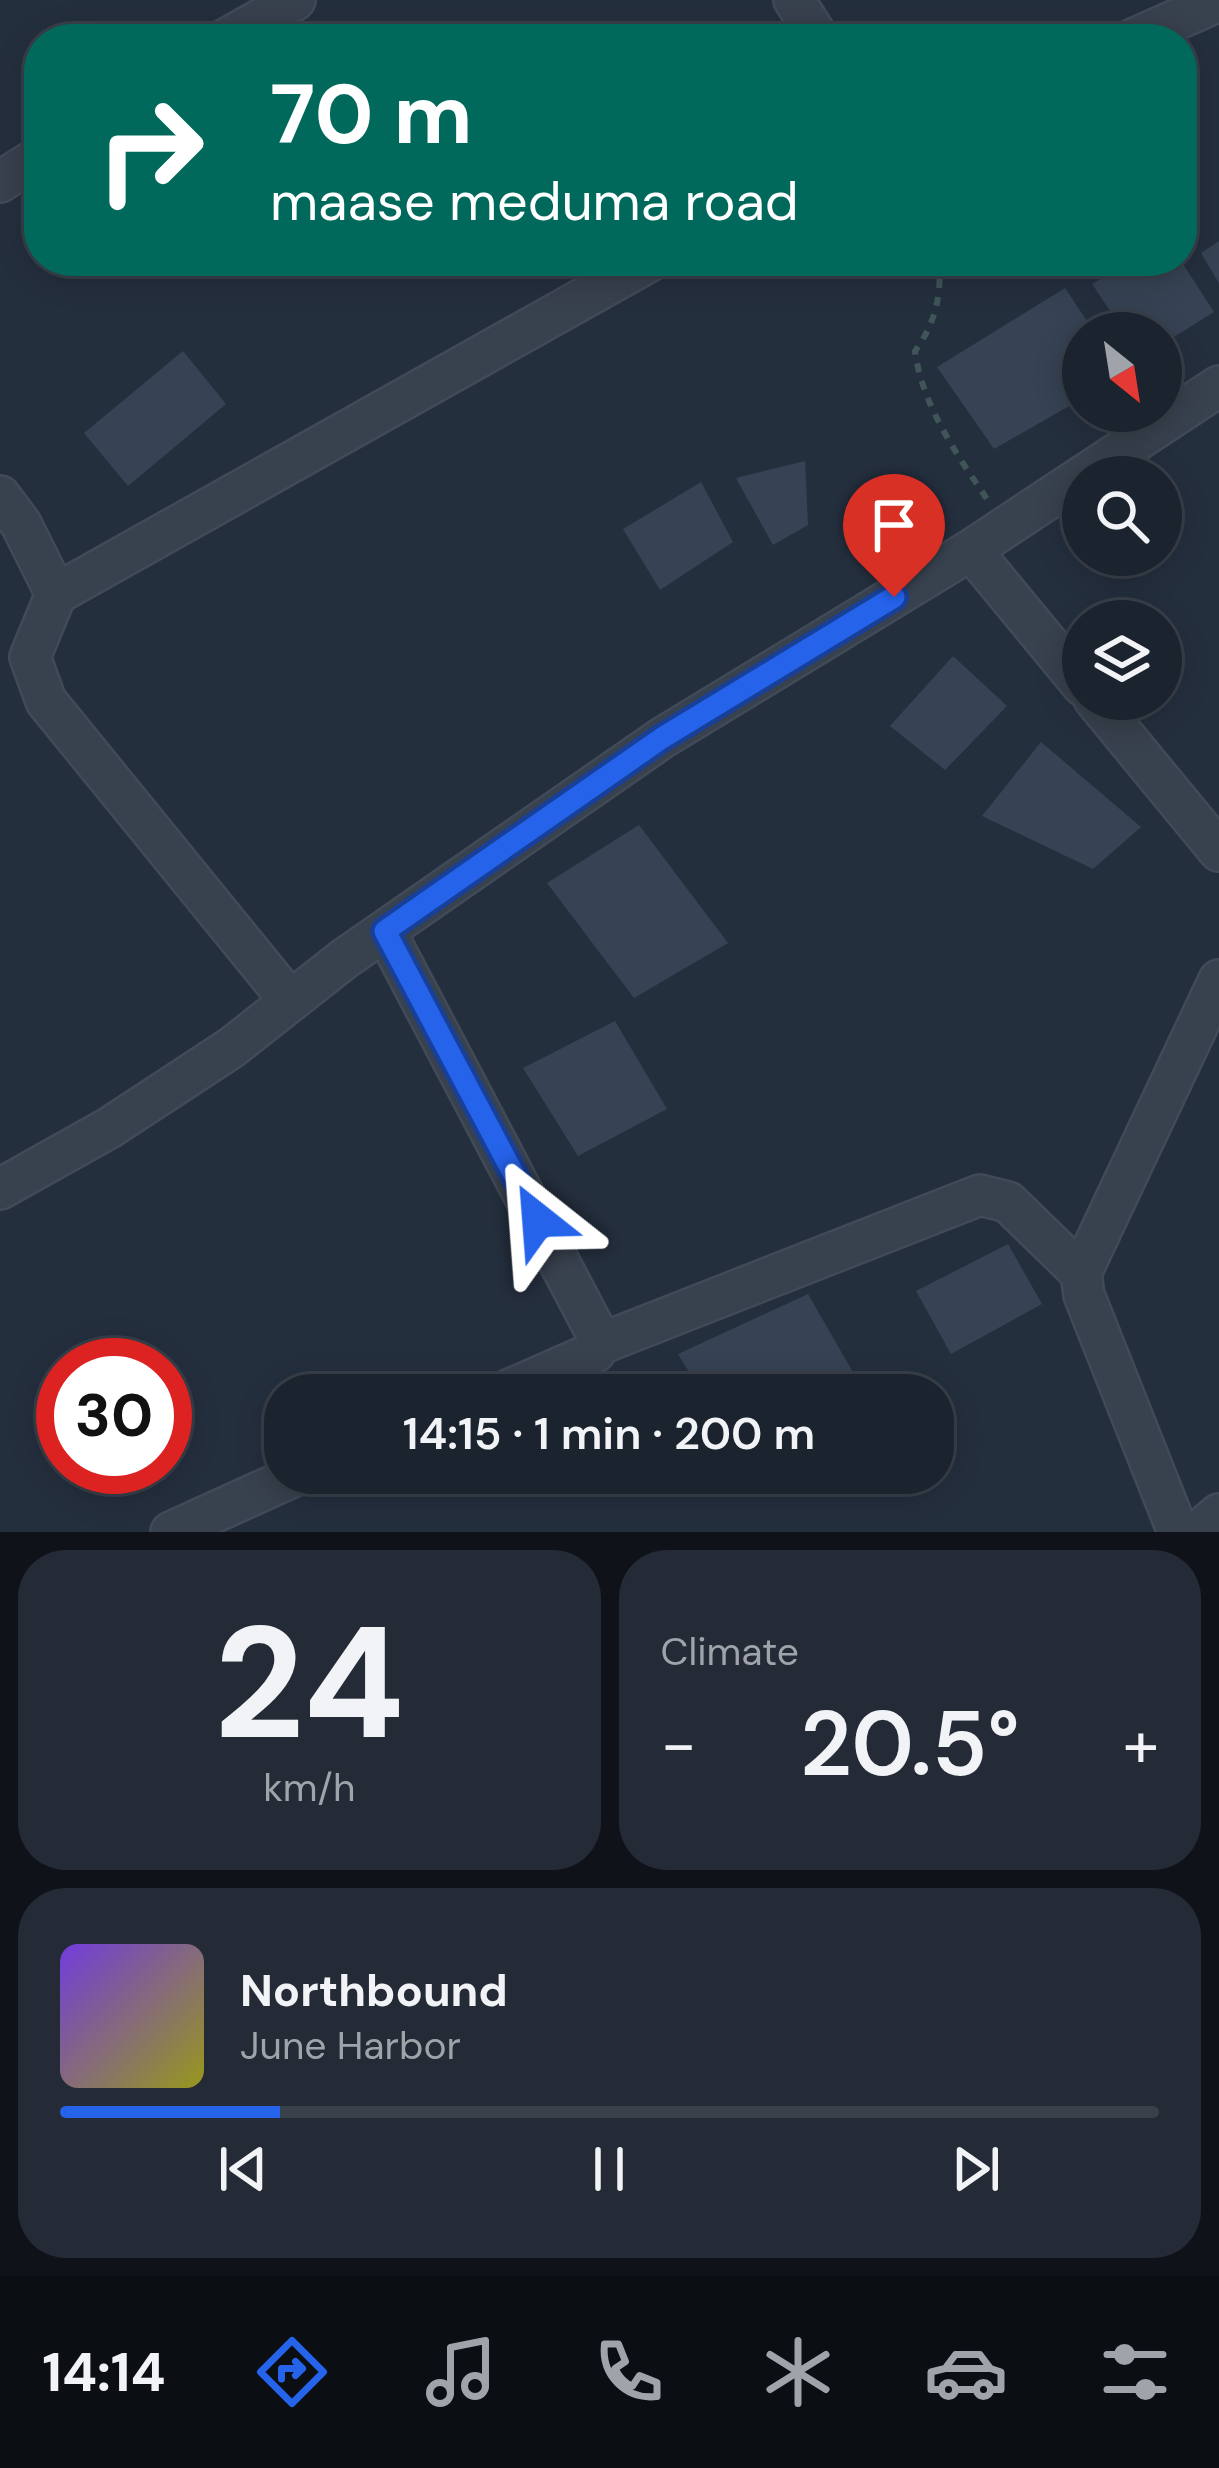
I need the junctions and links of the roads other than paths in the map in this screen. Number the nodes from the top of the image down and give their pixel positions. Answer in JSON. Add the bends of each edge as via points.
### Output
{"nodes":[{"id":1,"x":295,"y":0,"type":"edge"},
{"id":2,"x":1219,"y":1,"type":"edge"},
{"id":3,"x":253,"y":24,"type":"edge"},
{"id":4,"x":1166,"y":24,"type":"edge"},
{"id":5,"x":623,"y":276,"type":"edge"},
{"id":6,"x":1219,"y":386,"type":"edge"},
{"id":7,"x":0,"y":496,"type":"edge"},
{"id":8,"x":971,"y":550,"type":"junction"},
{"id":9,"x":56,"y":594,"type":"junction"},
{"id":10,"x":1062,"y":660,"type":"edge"},
{"id":11,"x":1111,"y":720,"type":"edge"},
{"id":12,"x":1219,"y":851,"type":"edge"},
{"id":13,"x":385,"y":931,"type":"junction"},
{"id":14,"x":1219,"y":980,"type":"edge"},
{"id":15,"x":290,"y":1001,"type":"junction"},
{"id":16,"x":0,"y":1189,"type":"edge"},
{"id":17,"x":1081,"y":1273,"type":"junction"},
{"id":18,"x":600,"y":1344,"type":"junction"},
{"id":19,"x":545,"y":1374,"type":"edge"},
{"id":20,"x":264,"y":1490,"type":"edge"},
{"id":21,"x":1219,"y":1514,"type":"edge"},
{"id":22,"x":171,"y":1532,"type":"edge"},
{"id":23,"x":1178,"y":1532,"type":"edge"},
{"id":24,"x":1198,"y":1532,"type":"edge"}],
"edges":[{"from":1,"to":3,"type":"street"},
{"from":2,"to":4,"type":"street"},
{"from":5,"to":9,"type":"street"},
{"from":6,"to":8,"type":"street"},
{"from":7,"to":9,"type":"street"},
{"from":8,"to":10,"type":"street"},
{"from":8,"to":13,"type":"street","via":[[662,738]]},
{"from":9,"to":15,"type":"street","via":[[30,657],[46,701]]},
{"from":11,"to":12,"type":"street"},
{"from":13,"to":15,"type":"street"},
{"from":13,"to":18,"type":"street"},
{"from":14,"to":17,"type":"street"},
{"from":15,"to":16,"type":"street","via":[[109,1128]]},
{"from":17,"to":18,"type":"street","via":[[1007,1202],[980,1195]]},
{"from":17,"to":23,"type":"street"},
{"from":18,"to":19,"type":"street"},
{"from":20,"to":22,"type":"street"},
{"from":21,"to":24,"type":"street"}]}
